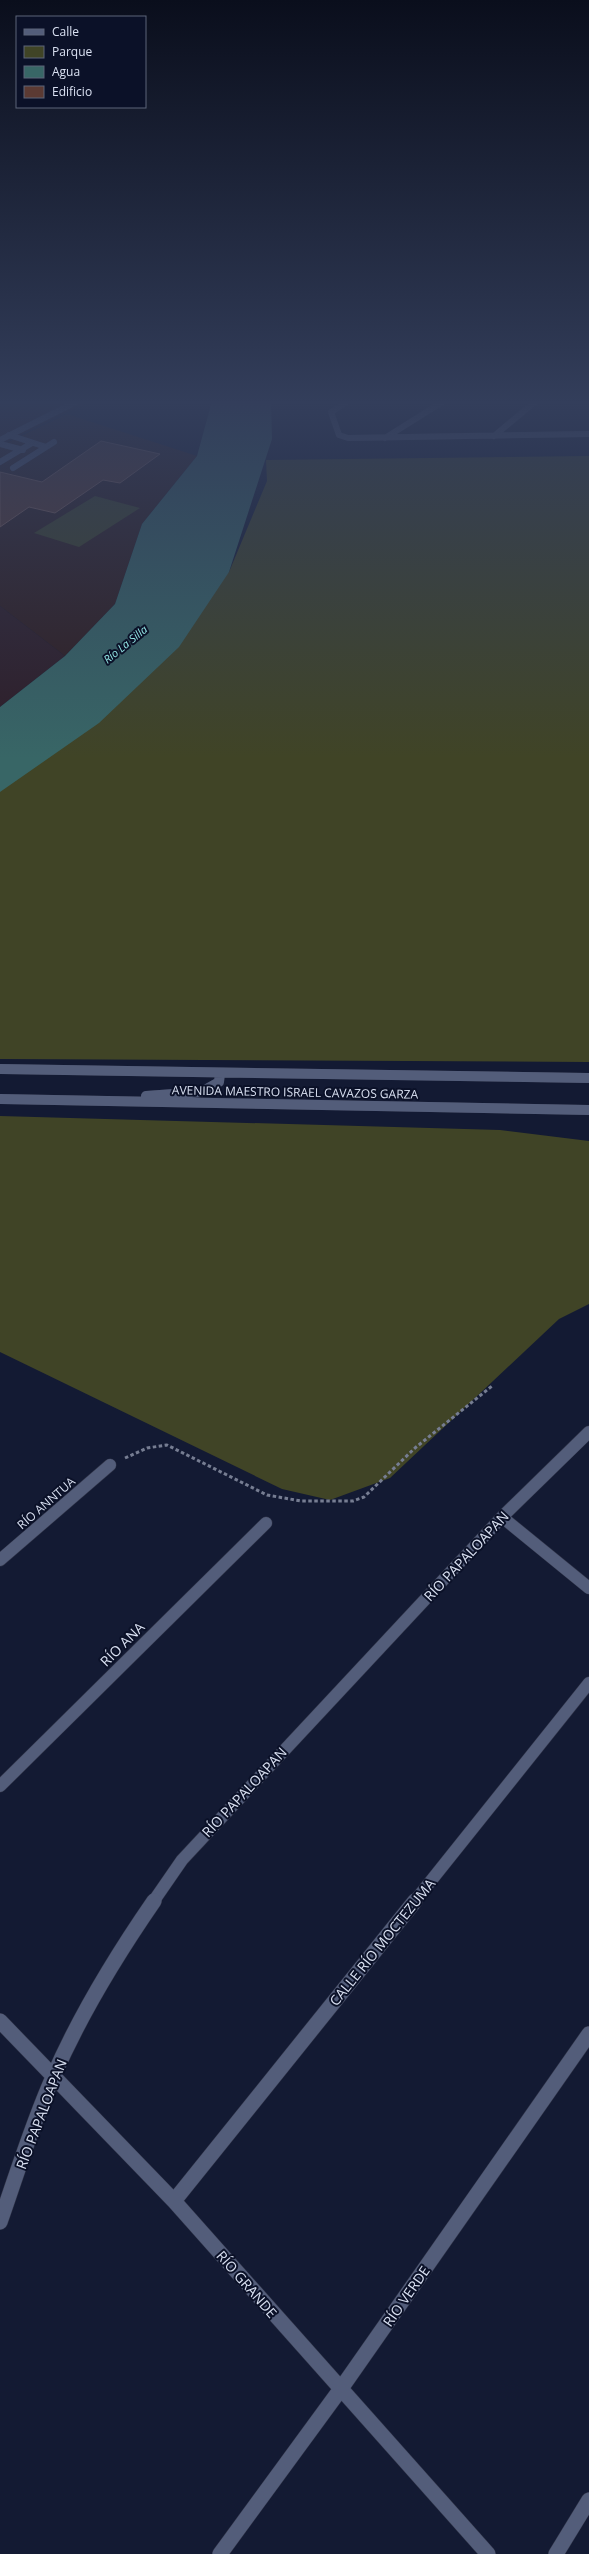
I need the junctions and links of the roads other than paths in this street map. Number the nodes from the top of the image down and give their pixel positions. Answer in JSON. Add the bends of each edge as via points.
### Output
{"nodes":[{"id":1,"x":0,"y":1069,"type":"edge"},
{"id":2,"x":220,"y":1073,"type":"junction"},
{"id":3,"x":589,"y":1078,"type":"edge"},
{"id":4,"x":0,"y":1098,"type":"edge"},
{"id":5,"x":133,"y":1101,"type":"junction"},
{"id":6,"x":589,"y":1110,"type":"edge"},
{"id":7,"x":589,"y":1432,"type":"edge"},
{"id":8,"x":110,"y":1465,"type":"road end"},
{"id":9,"x":502,"y":1517,"type":"junction"},
{"id":10,"x":266,"y":1523,"type":"dead end"},
{"id":11,"x":0,"y":1560,"type":"edge"},
{"id":12,"x":589,"y":1588,"type":"edge"},
{"id":13,"x":589,"y":1683,"type":"edge"},
{"id":14,"x":0,"y":1786,"type":"edge"},
{"id":15,"x":0,"y":2021,"type":"edge"},
{"id":16,"x":589,"y":2034,"type":"edge"},
{"id":17,"x":53,"y":2076,"type":"junction"},
{"id":18,"x":174,"y":2202,"type":"junction"},
{"id":19,"x":0,"y":2222,"type":"edge"},
{"id":20,"x":340,"y":2390,"type":"junction"},
{"id":21,"x":589,"y":2500,"type":"edge"},
{"id":22,"x":220,"y":2554,"type":"edge"},
{"id":23,"x":488,"y":2554,"type":"edge"},
{"id":24,"x":556,"y":2554,"type":"edge"}],
"edges":[{"from":1,"to":2,"type":"street","name":"AVENIDA MAESTRO ISRAEL CAVAZOS GARZA"},
{"from":2,"to":3,"type":"street","name":"AVENIDA MAESTRO ISRAEL CAVAZOS GARZA"},
{"from":2,"to":5,"type":"street","via":[[219,1082],[201,1092],[152,1095]]},
{"from":4,"to":5,"type":"street","name":"AVENIDA MAESTRO ISRAEL CAVAZOS GARZA"},
{"from":5,"to":6,"type":"street","name":"AVENIDA MAESTRO ISRAEL CAVAZOS GARZA"},
{"from":7,"to":9,"type":"street","name":"RÍO PAPALOAPAN"},
{"from":8,"to":11,"type":"street","name":"RÍO ANNTUA"},
{"from":9,"to":12,"type":"street"},
{"from":9,"to":17,"type":"street","name":"RÍO PAPALOAPAN","via":[[182,1860],[137,1922],[92,1999]]},
{"from":10,"to":14,"type":"street","name":"RÍO ANA"},
{"from":13,"to":18,"type":"street","name":"CALLE RÍO MOCTEZUMA"},
{"from":15,"to":17,"type":"street","name":"RÍO GRANDE"},
{"from":16,"to":20,"type":"street","name":"RÍO VERDE"},
{"from":17,"to":18,"type":"street","name":"RÍO GRANDE"},
{"from":17,"to":19,"type":"street","name":"RÍO PAPALOAPAN"},
{"from":18,"to":20,"type":"street","name":"RÍO GRANDE"},
{"from":20,"to":22,"type":"street","name":"RÍO VERDE"},
{"from":20,"to":23,"type":"street","name":"RÍO GRANDE"},
{"from":21,"to":24,"type":"street"}]}
